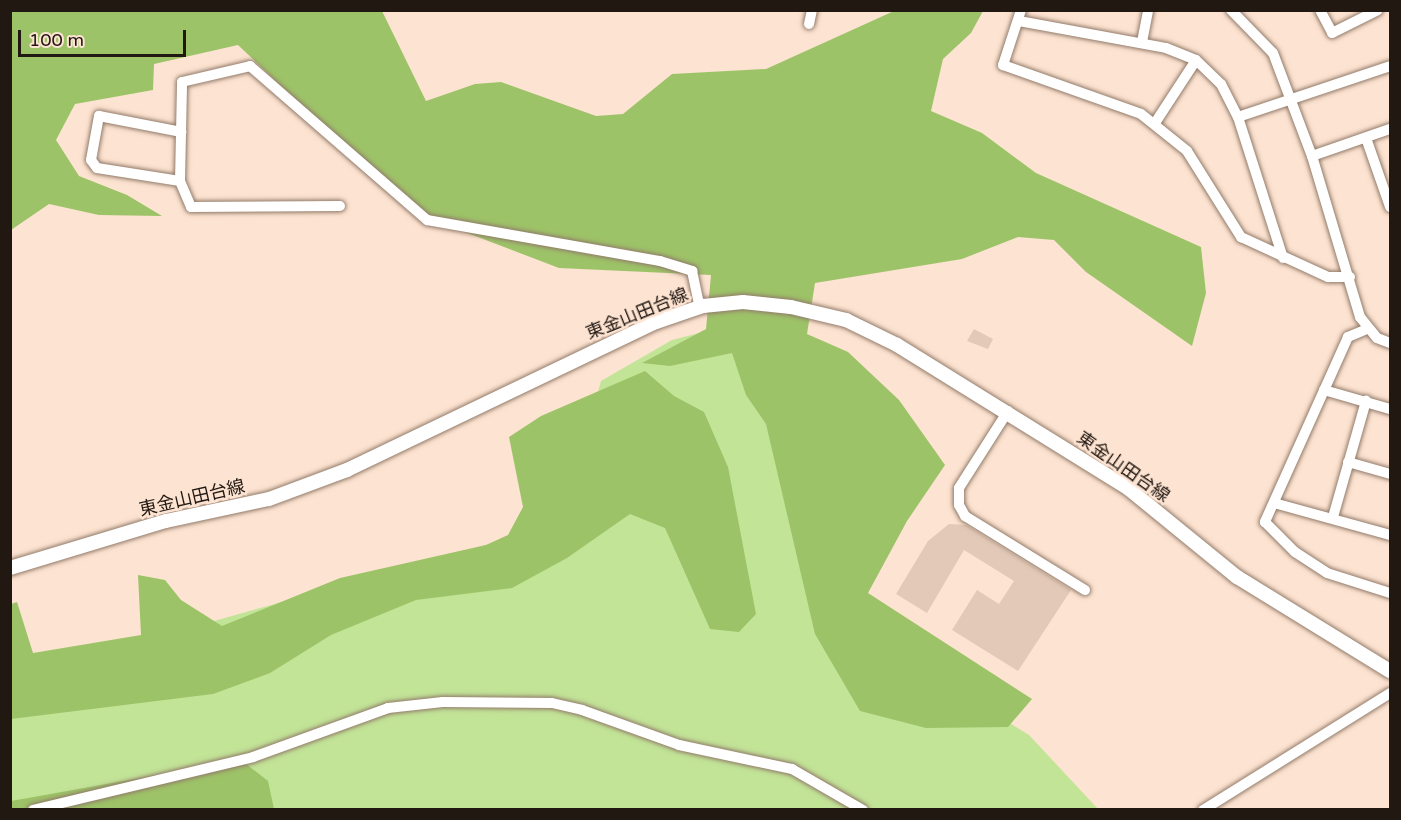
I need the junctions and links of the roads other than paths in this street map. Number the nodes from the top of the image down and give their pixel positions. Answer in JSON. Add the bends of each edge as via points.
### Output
{"nodes":[{"id":1,"x":812,"y":10,"type":"edge"},
{"id":2,"x":1148,"y":10,"type":"edge"},
{"id":3,"x":1320,"y":10,"type":"edge"},
{"id":4,"x":1378,"y":10,"type":"edge"},
{"id":5,"x":1238,"y":12,"type":"edge"},
{"id":6,"x":1020,"y":16,"type":"edge"},
{"id":7,"x":809,"y":24,"type":"dead end"},
{"id":8,"x":1142,"y":42,"type":"junction"},
{"id":9,"x":1196,"y":60,"type":"junction"},
{"id":10,"x":1390,"y":66,"type":"edge"},
{"id":11,"x":1292,"y":101,"type":"junction"},
{"id":12,"x":1238,"y":117,"type":"junction"},
{"id":13,"x":1155,"y":123,"type":"junction"},
{"id":14,"x":1390,"y":129,"type":"edge"},
{"id":15,"x":181,"y":132,"type":"junction"},
{"id":16,"x":1366,"y":138,"type":"junction"},
{"id":17,"x":1312,"y":156,"type":"junction"},
{"id":18,"x":180,"y":181,"type":"junction"},
{"id":19,"x":340,"y":206,"type":"dead end"},
{"id":20,"x":1390,"y":207,"type":"edge"},
{"id":21,"x":1283,"y":258,"type":"junction"},
{"id":22,"x":1350,"y":277,"type":"junction"},
{"id":23,"x":700,"y":308,"type":"junction"},
{"id":24,"x":1367,"y":329,"type":"junction"},
{"id":25,"x":1390,"y":343,"type":"edge"},
{"id":26,"x":1324,"y":390,"type":"junction"},
{"id":27,"x":1366,"y":402,"type":"junction"},
{"id":28,"x":1390,"y":409,"type":"edge"},
{"id":29,"x":1008,"y":411,"type":"junction"},
{"id":30,"x":1348,"y":462,"type":"junction"},
{"id":31,"x":1390,"y":474,"type":"edge"},
{"id":32,"x":1274,"y":503,"type":"junction"},
{"id":33,"x":1332,"y":517,"type":"junction"},
{"id":34,"x":1390,"y":535,"type":"edge"},
{"id":35,"x":10,"y":568,"type":"edge"},
{"id":36,"x":1085,"y":591,"type":"dead end"},
{"id":37,"x":1390,"y":593,"type":"edge"},
{"id":38,"x":1390,"y":671,"type":"edge"},
{"id":39,"x":1390,"y":693,"type":"edge"},
{"id":40,"x":33,"y":810,"type":"edge"},
{"id":41,"x":863,"y":810,"type":"edge"},
{"id":42,"x":1203,"y":810,"type":"edge"}],
"edges":[{"from":1,"to":7,"type":"street"},
{"from":2,"to":8,"type":"street"},
{"from":3,"to":4,"type":"street","via":[[1332,33]]},
{"from":5,"to":11,"type":"street","via":[[1273,53]]},
{"from":6,"to":8,"type":"street"},
{"from":6,"to":13,"type":"street","via":[[1003,65],[1127,107]]},
{"from":8,"to":9,"type":"street"},
{"from":9,"to":12,"type":"street","via":[[1221,84]]},
{"from":9,"to":13,"type":"street"},
{"from":10,"to":11,"type":"street"},
{"from":11,"to":12,"type":"street"},
{"from":11,"to":17,"type":"street"},
{"from":12,"to":21,"type":"street"},
{"from":13,"to":21,"type":"street","via":[[1187,151],[1241,237]]},
{"from":14,"to":16,"type":"street"},
{"from":15,"to":18,"type":"street"},
{"from":15,"to":18,"type":"street","via":[[99,116],[91,160],[97,168]]},
{"from":15,"to":23,"type":"street","via":[[182,82],[250,66],[427,220],[660,261],[692,271]]},
{"from":16,"to":17,"type":"street"},
{"from":16,"to":20,"type":"street"},
{"from":17,"to":22,"type":"street"},
{"from":18,"to":19,"type":"street","via":[[191,207]]},
{"from":21,"to":22,"type":"street","via":[[1328,277]]},
{"from":22,"to":24,"type":"street"},
{"from":23,"to":29,"type":"main road","name":"東金山田台線","via":[[743,302],[791,307],[846,320]]},
{"from":23,"to":35,"type":"main road","name":"東金山田台線","via":[[608,343],[347,470],[269,500],[166,521]]},
{"from":24,"to":25,"type":"street"},
{"from":24,"to":26,"type":"street","via":[[1348,337]]},
{"from":26,"to":27,"type":"street"},
{"from":26,"to":32,"type":"street"},
{"from":27,"to":28,"type":"street"},
{"from":27,"to":30,"type":"street"},
{"from":29,"to":36,"type":"street","via":[[959,488],[959,505],[965,516]]},
{"from":29,"to":38,"type":"main road","name":"東金山田台線","via":[[1130,489],[1237,577]]},
{"from":30,"to":31,"type":"street"},
{"from":30,"to":33,"type":"street"},
{"from":32,"to":33,"type":"street"},
{"from":32,"to":37,"type":"street","via":[[1264,522],[1295,552],[1327,573]]},
{"from":33,"to":34,"type":"street"},
{"from":39,"to":42,"type":"street"},
{"from":40,"to":41,"type":"street","via":[[253,757],[388,708],[443,702],[552,703],[582,710],[679,745],[792,769]]}]}
